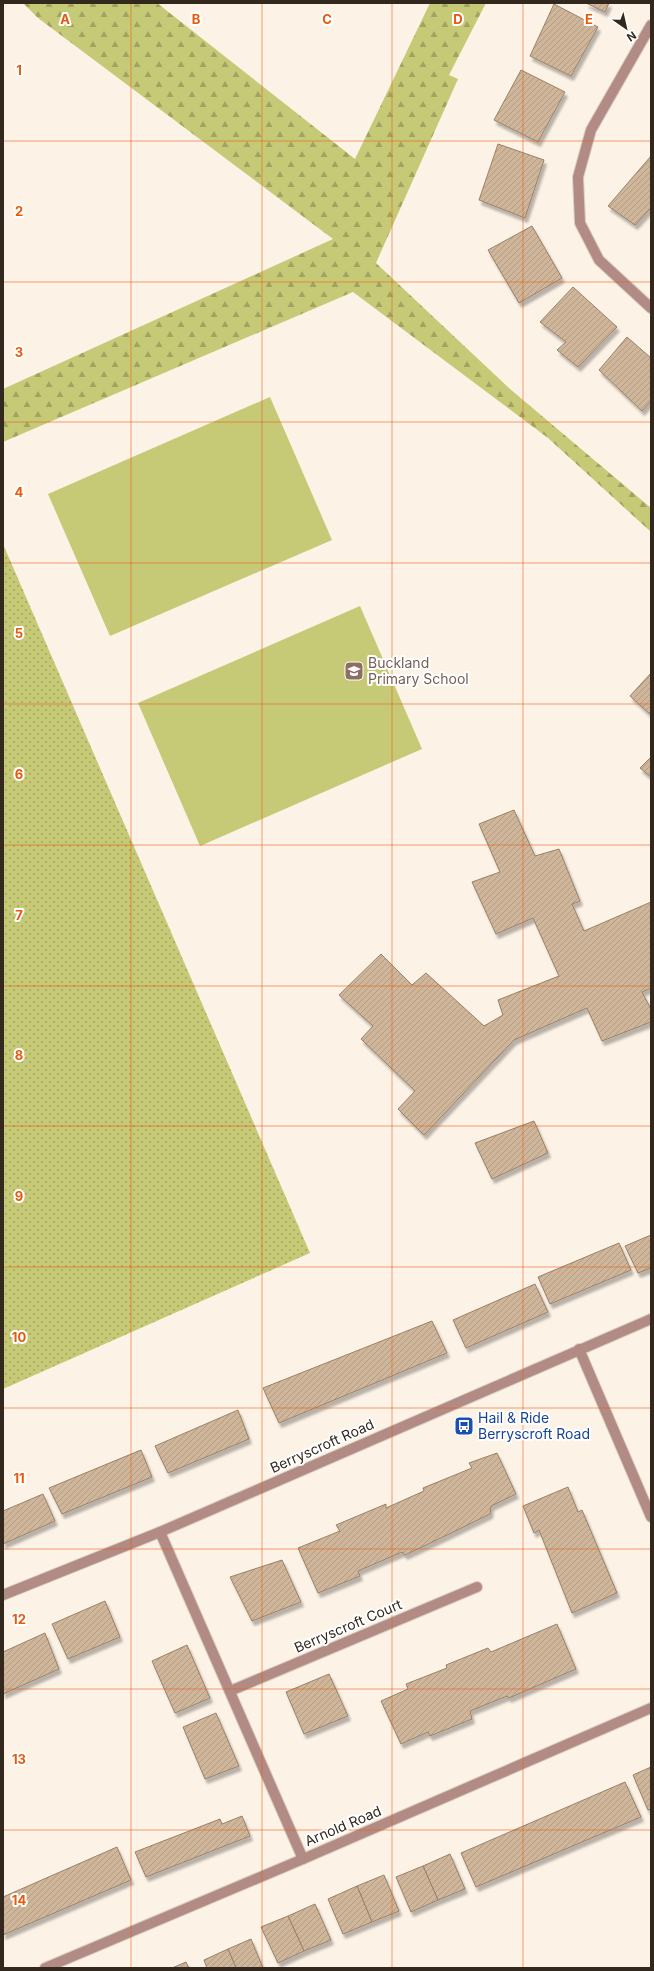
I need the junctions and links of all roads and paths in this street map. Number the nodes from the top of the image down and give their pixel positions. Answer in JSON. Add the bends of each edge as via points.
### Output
{"nodes":[{"id":1,"x":651,"y":25,"type":"edge"},
{"id":2,"x":651,"y":308,"type":"edge"},
{"id":3,"x":651,"y":1319,"type":"edge"},
{"id":4,"x":579,"y":1349,"type":"junction"},
{"id":5,"x":651,"y":1517,"type":"edge"},
{"id":6,"x":160,"y":1532,"type":"junction"},
{"id":7,"x":477,"y":1587,"type":"dead end"},
{"id":8,"x":3,"y":1595,"type":"edge"},
{"id":9,"x":230,"y":1691,"type":"junction"},
{"id":10,"x":651,"y":1708,"type":"edge"},
{"id":11,"x":303,"y":1859,"type":"junction"},
{"id":12,"x":45,"y":1968,"type":"edge"}],
"edges":[{"from":1,"to":2,"type":"street","via":[[591,130],[578,177],[580,223],[599,260]]},
{"from":3,"to":4,"type":"street","name":"Berryscroft Road"},
{"from":4,"to":5,"type":"street"},
{"from":4,"to":6,"type":"street","name":"Berryscroft Road"},
{"from":6,"to":8,"type":"street","name":"Berryscroft Road"},
{"from":6,"to":9,"type":"street"},
{"from":7,"to":9,"type":"street","name":"Berryscroft Court"},
{"from":9,"to":11,"type":"street"},
{"from":10,"to":11,"type":"street","name":"Arnold Road"},
{"from":11,"to":12,"type":"street","name":"Arnold Road"}]}
